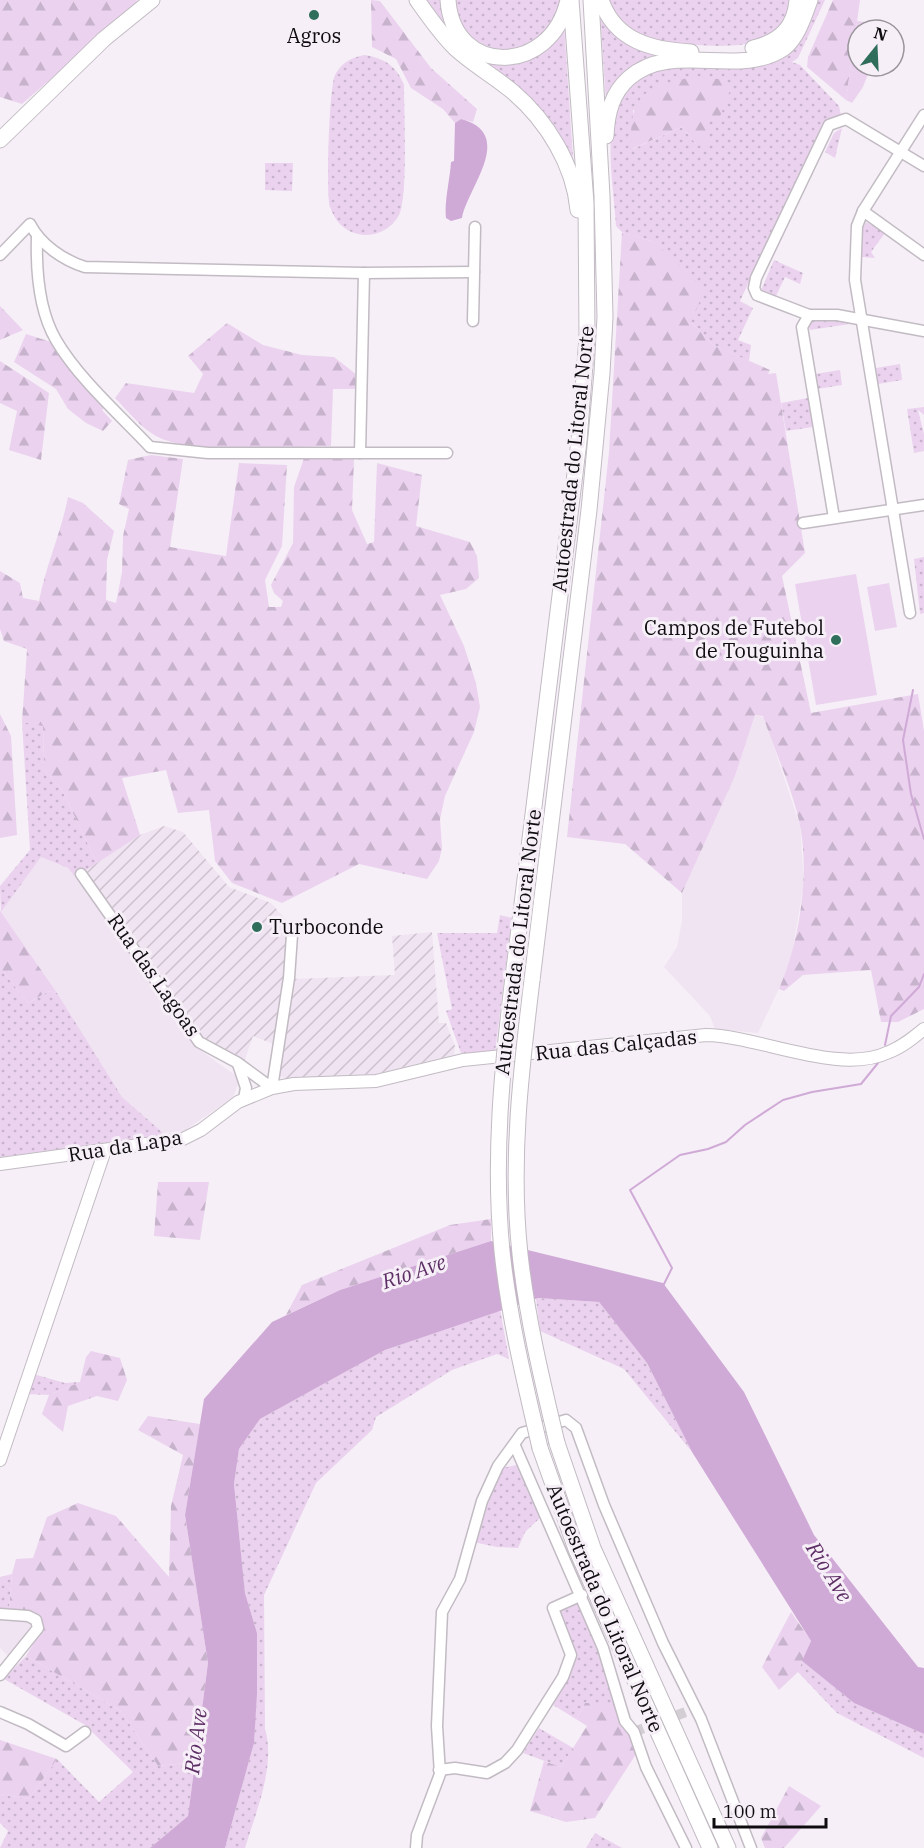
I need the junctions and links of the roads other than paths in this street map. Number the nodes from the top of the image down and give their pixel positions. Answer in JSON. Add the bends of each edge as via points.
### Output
{"nodes":[{"id":1,"x":152,"y":0,"type":"edge"},
{"id":2,"x":417,"y":0,"type":"edge"},
{"id":3,"x":448,"y":0,"type":"edge"},
{"id":4,"x":570,"y":0,"type":"edge"},
{"id":5,"x":591,"y":0,"type":"edge"},
{"id":6,"x":602,"y":0,"type":"edge"},
{"id":7,"x":797,"y":0,"type":"edge"},
{"id":8,"x":810,"y":0,"type":"edge"},
{"id":9,"x":924,"y":115,"type":"edge"},
{"id":10,"x":0,"y":140,"type":"edge"},
{"id":11,"x":902,"y":153,"type":"junction"},
{"id":12,"x":924,"y":166,"type":"edge"},
{"id":13,"x":602,"y":196,"type":"junction"},
{"id":14,"x":863,"y":211,"type":"junction"},
{"id":15,"x":475,"y":227,"type":"dead end"},
{"id":16,"x":37,"y":237,"type":"junction"},
{"id":17,"x":0,"y":255,"type":"edge"},
{"id":18,"x":924,"y":255,"type":"edge"},
{"id":19,"x":588,"y":261,"type":"junction"},
{"id":20,"x":474,"y":272,"type":"junction"},
{"id":21,"x":364,"y":273,"type":"junction"},
{"id":22,"x":809,"y":315,"type":"junction"},
{"id":23,"x":863,"y":320,"type":"junction"},
{"id":24,"x":473,"y":321,"type":"dead end"},
{"id":25,"x":924,"y":331,"type":"edge"},
{"id":26,"x":360,"y":453,"type":"junction"},
{"id":27,"x":447,"y":453,"type":"dead end"},
{"id":28,"x":924,"y":505,"type":"edge"},
{"id":29,"x":893,"y":510,"type":"junction"},
{"id":30,"x":834,"y":518,"type":"junction"},
{"id":31,"x":803,"y":524,"type":"dead end"},
{"id":32,"x":910,"y":613,"type":"dead end"},
{"id":33,"x":81,"y":874,"type":"dead end"},
{"id":34,"x":292,"y":935,"type":"dead end"},
{"id":35,"x":924,"y":1029,"type":"edge"},
{"id":36,"x":238,"y":1063,"type":"junction"},
{"id":37,"x":272,"y":1088,"type":"junction"},
{"id":38,"x":244,"y":1099,"type":"junction"},
{"id":39,"x":105,"y":1150,"type":"junction"},
{"id":40,"x":0,"y":1164,"type":"edge"},
{"id":41,"x":515,"y":1446,"type":"junction"},
{"id":42,"x":0,"y":1461,"type":"edge"},
{"id":43,"x":582,"y":1595,"type":"junction"},
{"id":44,"x":0,"y":1614,"type":"edge"},
{"id":45,"x":0,"y":1675,"type":"edge"},
{"id":46,"x":0,"y":1712,"type":"edge"},
{"id":47,"x":85,"y":1732,"type":"dead end"},
{"id":48,"x":440,"y":1770,"type":"junction"},
{"id":49,"x":416,"y":1848,"type":"edge"},
{"id":50,"x":686,"y":1848,"type":"edge"},
{"id":51,"x":710,"y":1848,"type":"edge"},
{"id":52,"x":728,"y":1848,"type":"edge"},
{"id":53,"x":751,"y":1848,"type":"edge"}],
"edges":[{"from":1,"to":10,"type":"highway","via":[[90,52]]},
{"from":2,"to":19,"type":"highway","via":[[456,49],[514,93],[545,127],[566,166],[576,196],[581,257]]},
{"from":3,"to":4,"type":"highway","via":[[449,14],[461,37],[478,50],[502,58],[524,55],[542,46],[558,28]]},
{"from":4,"to":19,"type":"highway","name":"Autoestrada do Litoral Norte"},
{"from":5,"to":13,"type":"highway","name":"Autoestrada do Litoral Norte"},
{"from":6,"to":7,"type":"highway","via":[[612,19],[643,45],[695,52],[744,51],[767,45],[784,35]]},
{"from":8,"to":13,"type":"highway","via":[[794,37],[776,52],[748,59],[663,62],[641,68],[622,85],[609,112]]},
{"from":9,"to":11,"type":"street"},
{"from":11,"to":12,"type":"street"},
{"from":11,"to":14,"type":"street"},
{"from":11,"to":22,"type":"street","via":[[846,119],[829,125],[754,288],[757,295]]},
{"from":13,"to":52,"type":"highway","name":"Autoestrada do Litoral Norte","bridge":true,"via":[[604,317],[597,435],[519,1083],[516,1165],[520,1252],[532,1339],[557,1443],[593,1548]]},
{"from":14,"to":18,"type":"street"},
{"from":14,"to":23,"type":"street","via":[[857,226],[855,280]]},
{"from":15,"to":20,"type":"street"},
{"from":16,"to":17,"type":"street","via":[[30,224]]},
{"from":16,"to":21,"type":"street","via":[[70,263],[85,267]]},
{"from":16,"to":26,"type":"street","via":[[36,263],[44,307],[56,340],[80,372],[150,447],[208,453]]},
{"from":19,"to":51,"type":"highway","name":"Autoestrada do Litoral Norte","bridge":true,"via":[[579,441],[501,1079],[498,1164],[502,1250],[514,1338],[540,1448],[576,1549]]},
{"from":20,"to":21,"type":"street"},
{"from":20,"to":24,"type":"street"},
{"from":21,"to":26,"type":"street"},
{"from":22,"to":23,"type":"street"},
{"from":22,"to":30,"type":"street","via":[[802,327]]},
{"from":23,"to":25,"type":"street"},
{"from":23,"to":29,"type":"street"},
{"from":26,"to":27,"type":"street"},
{"from":28,"to":29,"type":"street"},
{"from":29,"to":30,"type":"street"},
{"from":29,"to":32,"type":"street"},
{"from":30,"to":31,"type":"street"},
{"from":33,"to":36,"type":"street","name":"Rua das Lagoas","via":[[199,1042]]},
{"from":34,"to":37,"type":"street"},
{"from":35,"to":37,"type":"main road","name":"Rua das Calçadas","via":[[887,1054],[860,1059],[831,1058],[724,1035],[706,1035],[463,1060],[376,1080]]},
{"from":36,"to":37,"type":"street","name":"Rua das Lagoas"},
{"from":36,"to":38,"type":"street","via":[[246,1088]]},
{"from":37,"to":38,"type":"main road","name":"Rua da Lapa"},
{"from":38,"to":39,"type":"main road","name":"Rua da Lapa","via":[[183,1138]]},
{"from":39,"to":40,"type":"main road","name":"Rua da Lapa"},
{"from":39,"to":42,"type":"main road"},
{"from":41,"to":43,"type":"street"},
{"from":41,"to":48,"type":"street","via":[[498,1466],[482,1501],[460,1579],[442,1612],[437,1726]]},
{"from":41,"to":53,"type":"street","via":[[522,1433],[566,1420],[576,1428],[600,1495],[701,1719]]},
{"from":43,"to":48,"type":"street","via":[[553,1608],[571,1655],[563,1677],[517,1750],[505,1763],[487,1773]]},
{"from":43,"to":50,"type":"street","via":[[625,1721],[634,1732],[646,1767]]},
{"from":44,"to":45,"type":"street","via":[[28,1616],[36,1620],[38,1628]]},
{"from":46,"to":47,"type":"street","via":[[66,1746]]},
{"from":48,"to":49,"type":"street"}]}
